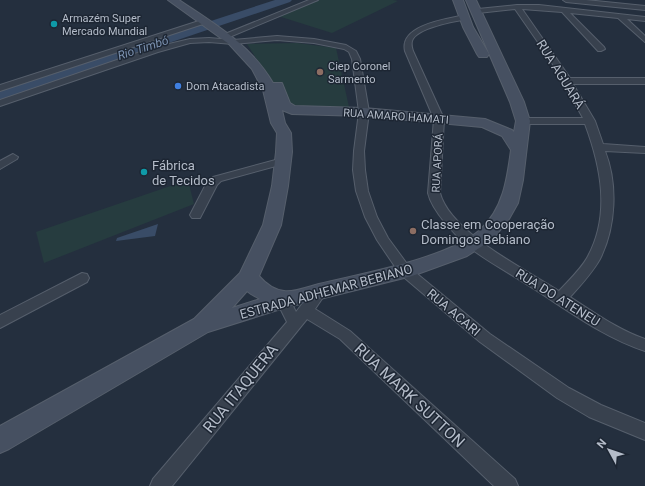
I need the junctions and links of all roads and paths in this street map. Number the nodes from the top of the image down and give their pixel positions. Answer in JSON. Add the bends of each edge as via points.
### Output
{"nodes":[{"id":1,"x":173,"y":0,"type":"edge"},
{"id":2,"x":315,"y":0,"type":"edge"},
{"id":3,"x":471,"y":0,"type":"edge"},
{"id":4,"x":566,"y":0,"type":"edge"},
{"id":5,"x":517,"y":7,"type":"junction"},
{"id":6,"x":645,"y":8,"type":"edge"},
{"id":7,"x":462,"y":9,"type":"edge"},
{"id":8,"x":564,"y":10,"type":"junction"},
{"id":9,"x":478,"y":11,"type":"junction"},
{"id":10,"x":619,"y":15,"type":"junction"},
{"id":11,"x":645,"y":19,"type":"edge"},
{"id":12,"x":208,"y":24,"type":"junction"},
{"id":13,"x":229,"y":39,"type":"junction"},
{"id":14,"x":645,"y":40,"type":"edge"},
{"id":15,"x":601,"y":49,"type":"dead end"},
{"id":16,"x":243,"y":52,"type":"junction"},
{"id":17,"x":569,"y":81,"type":"junction"},
{"id":18,"x":645,"y":81,"type":"edge"},
{"id":19,"x":0,"y":88,"type":"edge"},
{"id":20,"x":0,"y":103,"type":"edge"},
{"id":21,"x":308,"y":112,"type":"junction"},
{"id":22,"x":364,"y":112,"type":"junction"},
{"id":23,"x":439,"y":119,"type":"junction"},
{"id":24,"x":523,"y":121,"type":"junction"},
{"id":25,"x":590,"y":121,"type":"junction"},
{"id":26,"x":485,"y":123,"type":"junction"},
{"id":27,"x":284,"y":134,"type":"junction"},
{"id":28,"x":600,"y":147,"type":"junction"},
{"id":29,"x":518,"y":149,"type":"junction"},
{"id":30,"x":645,"y":150,"type":"edge"},
{"id":31,"x":13,"y":157,"type":"dead end"},
{"id":32,"x":283,"y":161,"type":"junction"},
{"id":33,"x":0,"y":166,"type":"edge"},
{"id":34,"x":196,"y":215,"type":"dead end"},
{"id":35,"x":474,"y":244,"type":"junction"},
{"id":36,"x":405,"y":271,"type":"junction"},
{"id":37,"x":248,"y":277,"type":"junction"},
{"id":38,"x":82,"y":278,"type":"dead end"},
{"id":39,"x":321,"y":290,"type":"junction"},
{"id":40,"x":561,"y":298,"type":"junction"},
{"id":41,"x":283,"y":300,"type":"junction"},
{"id":42,"x":300,"y":317,"type":"junction"},
{"id":43,"x":0,"y":322,"type":"edge"},
{"id":44,"x":200,"y":326,"type":"junction"},
{"id":45,"x":645,"y":345,"type":"edge"},
{"id":46,"x":645,"y":432,"type":"edge"},
{"id":47,"x":0,"y":440,"type":"edge"},
{"id":48,"x":160,"y":486,"type":"edge"},
{"id":49,"x":508,"y":486,"type":"edge"}],
"edges":[{"from":1,"to":12,"type":"main road"},
{"from":2,"to":13,"type":"street"},
{"from":3,"to":9,"type":"main road"},
{"from":4,"to":6,"type":"street"},
{"from":5,"to":8,"type":"street"},
{"from":5,"to":9,"type":"street"},
{"from":5,"to":17,"type":"street","name":"RUA AGUARÁ"},
{"from":7,"to":9,"type":"main road"},
{"from":7,"to":23,"type":"street","name":"RUA APORÁ","via":[[445,22],[415,33],[408,44],[408,51]]},
{"from":7,"to":26,"type":"main road","via":[[506,103],[503,114]]},
{"from":8,"to":10,"type":"street"},
{"from":8,"to":15,"type":"street"},
{"from":9,"to":24,"type":"main road"},
{"from":10,"to":11,"type":"street"},
{"from":10,"to":14,"type":"street"},
{"from":12,"to":13,"type":"main road"},
{"from":12,"to":19,"type":"street"},
{"from":13,"to":16,"type":"main road"},
{"from":13,"to":20,"type":"street","name":"RUA ACARI","via":[[169,45]]},
{"from":13,"to":22,"type":"street","name":"RUA ACARI","via":[[290,38],[346,47],[352,51],[356,59]]},
{"from":16,"to":21,"type":"main road","via":[[252,55],[270,71],[284,105],[292,110]]},
{"from":16,"to":27,"type":"main road","via":[[262,75],[270,90],[278,123]]},
{"from":17,"to":18,"type":"street"},
{"from":17,"to":25,"type":"street","name":"RUA AGUARÁ"},
{"from":21,"to":22,"type":"main road","name":"RUA AMARO HAMATI"},
{"from":21,"to":27,"type":"main road","via":[[292,117]]},
{"from":22,"to":23,"type":"main road","name":"RUA AMARO HAMATI"},
{"from":22,"to":36,"type":"street","name":"RUA ACARI","via":[[359,151],[362,191],[383,240]]},
{"from":23,"to":26,"type":"main road","name":"RUA AMARO HAMATI"},
{"from":23,"to":35,"type":"street","name":"RUA APORÁ","via":[[434,179],[436,201],[441,210]]},
{"from":24,"to":25,"type":"street"},
{"from":24,"to":29,"type":"main road","name":"ESTRADA ADHEMAR BEBIANO"},
{"from":25,"to":28,"type":"street","name":"RUA AGUARÁ"},
{"from":26,"to":29,"type":"main road","via":[[507,133]]},
{"from":27,"to":32,"type":"main road"},
{"from":28,"to":30,"type":"street"},
{"from":28,"to":40,"type":"street","name":"RUA AGUARÁ","via":[[606,179],[605,230],[596,254]]},
{"from":29,"to":35,"type":"main road","name":"ESTRADA ADHEMAR BEBIANO","via":[[515,180],[509,203],[494,226]]},
{"from":31,"to":33,"type":"street"},
{"from":32,"to":34,"type":"street","via":[[217,179]]},
{"from":32,"to":37,"type":"main road","via":[[272,225]]},
{"from":35,"to":36,"type":"main road","name":"ESTRADA ADHEMAR BEBIANO"},
{"from":35,"to":40,"type":"street","name":"RUA DO ATENEU"},
{"from":36,"to":39,"type":"main road","name":"ESTRADA ADHEMAR BEBIANO"},
{"from":36,"to":46,"type":"street","name":"RUA ACARI","via":[[485,338],[550,385],[596,411]]},
{"from":37,"to":41,"type":"main road","via":[[258,289]]},
{"from":37,"to":44,"type":"main road"},
{"from":38,"to":43,"type":"street"},
{"from":39,"to":41,"type":"main road","name":"ESTRADA ADHEMAR BEBIANO"},
{"from":39,"to":42,"type":"street","name":"RUA ITAQUERA"},
{"from":40,"to":45,"type":"street","name":"RUA DO ATENEU","via":[[599,323]]},
{"from":41,"to":42,"type":"street"},
{"from":41,"to":44,"type":"main road","name":"ESTRADA ADHEMAR BEBIANO"},
{"from":42,"to":48,"type":"street","name":"RUA ITAQUERA"},
{"from":42,"to":49,"type":"street","name":"RUA MARK SUTTON","via":[[345,335]]},
{"from":44,"to":47,"type":"main road","name":"ESTRADA ADHEMAR BEBIANO"}]}
